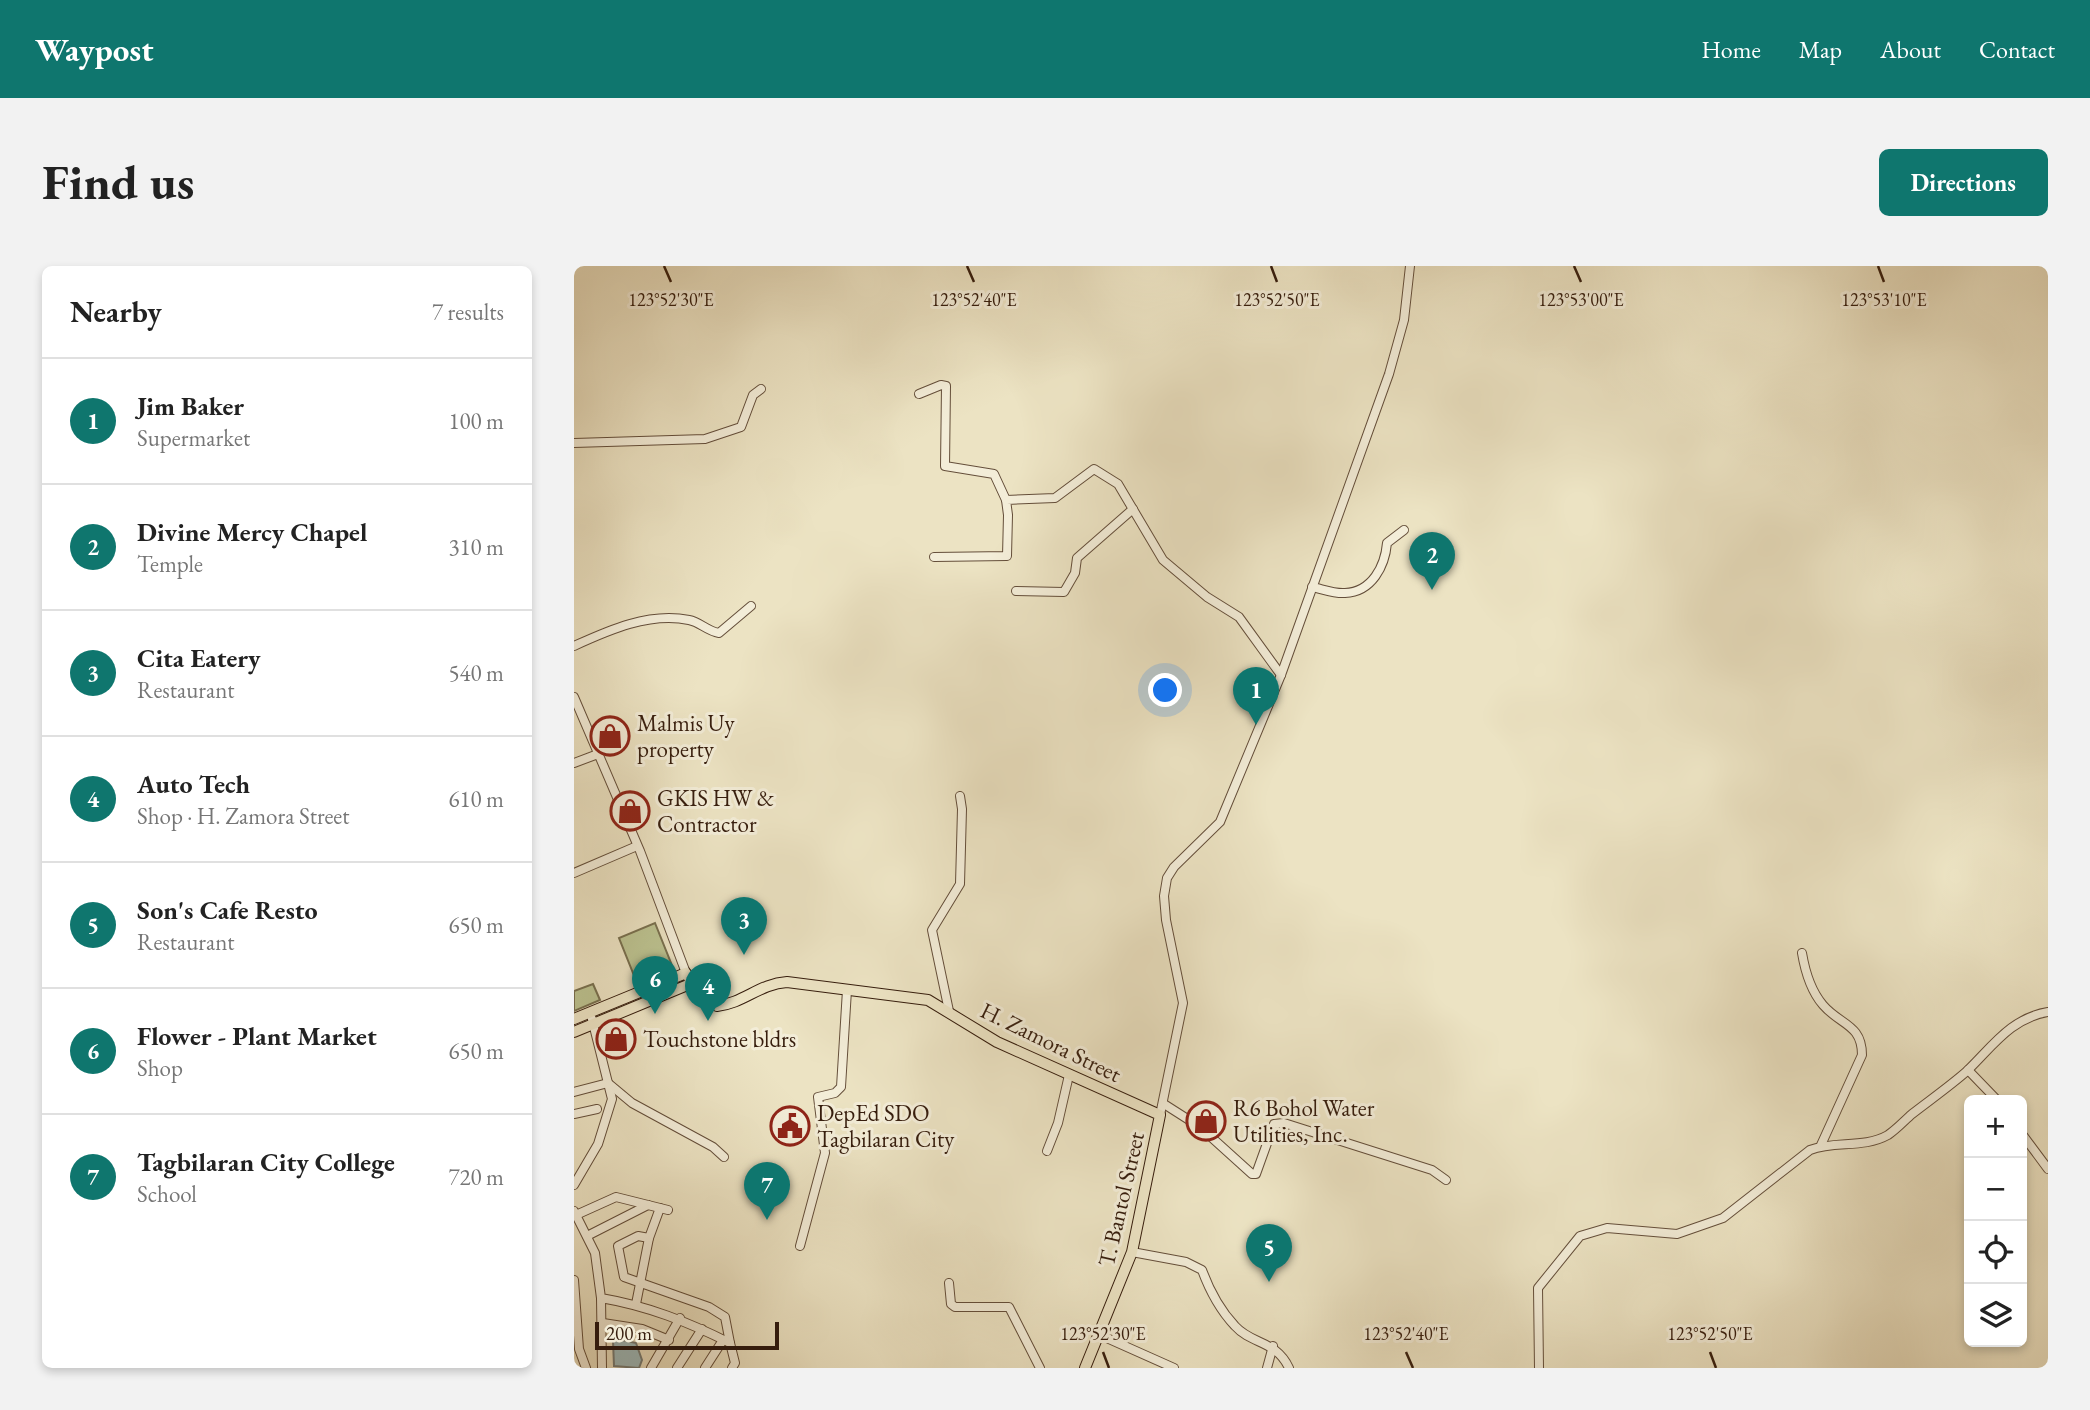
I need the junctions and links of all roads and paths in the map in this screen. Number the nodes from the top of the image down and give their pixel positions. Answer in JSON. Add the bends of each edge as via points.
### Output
{"nodes":[{"id":1,"x":1410,"y":266,"type":"edge"},
{"id":2,"x":761,"y":389,"type":"dead end"},
{"id":3,"x":919,"y":394,"type":"dead end"},
{"id":4,"x":574,"y":443,"type":"edge"},
{"id":5,"x":1006,"y":500,"type":"junction"},
{"id":6,"x":1133,"y":509,"type":"junction"},
{"id":7,"x":1404,"y":530,"type":"dead end"},
{"id":8,"x":934,"y":557,"type":"dead end"},
{"id":9,"x":1312,"y":587,"type":"junction"},
{"id":10,"x":1016,"y":591,"type":"dead end"},
{"id":11,"x":751,"y":606,"type":"dead end"},
{"id":12,"x":574,"y":646,"type":"edge"},
{"id":13,"x":1281,"y":675,"type":"junction"},
{"id":14,"x":574,"y":697,"type":"edge"},
{"id":15,"x":598,"y":754,"type":"junction"},
{"id":16,"x":574,"y":763,"type":"edge"},
{"id":17,"x":960,"y":796,"type":"dead end"},
{"id":18,"x":637,"y":846,"type":"junction"},
{"id":19,"x":574,"y":873,"type":"edge"},
{"id":20,"x":1802,"y":953,"type":"dead end"},
{"id":21,"x":686,"y":973,"type":"junction"},
{"id":22,"x":690,"y":984,"type":"junction"},
{"id":23,"x":847,"y":990,"type":"junction"},
{"id":24,"x":949,"y":1011,"type":"junction"},
{"id":25,"x":2048,"y":1012,"type":"edge"},
{"id":26,"x":590,"y":1013,"type":"junction"},
{"id":27,"x":574,"y":1019,"type":"edge"},
{"id":28,"x":594,"y":1024,"type":"junction"},
{"id":29,"x":574,"y":1032,"type":"edge"},
{"id":30,"x":1968,"y":1070,"type":"junction"},
{"id":31,"x":1069,"y":1075,"type":"junction"},
{"id":32,"x":608,"y":1083,"type":"junction"},
{"id":33,"x":574,"y":1091,"type":"edge"},
{"id":34,"x":1992,"y":1095,"type":"edge"},
{"id":35,"x":1164,"y":1104,"type":"junction"},
{"id":36,"x":597,"y":1109,"type":"dead end"},
{"id":37,"x":574,"y":1114,"type":"edge"},
{"id":38,"x":1160,"y":1115,"type":"junction"},
{"id":39,"x":2027,"y":1141,"type":"edge"},
{"id":40,"x":1821,"y":1145,"type":"junction"},
{"id":41,"x":1047,"y":1151,"type":"dead end"},
{"id":42,"x":724,"y":1157,"type":"dead end"},
{"id":43,"x":2048,"y":1170,"type":"edge"},
{"id":44,"x":1446,"y":1180,"type":"dead end"},
{"id":45,"x":574,"y":1185,"type":"edge"},
{"id":46,"x":648,"y":1205,"type":"junction"},
{"id":47,"x":575,"y":1213,"type":"edge"},
{"id":48,"x":587,"y":1236,"type":"junction"},
{"id":49,"x":649,"y":1238,"type":"junction"},
{"id":50,"x":800,"y":1246,"type":"dead end"},
{"id":51,"x":1132,"y":1252,"type":"junction"},
{"id":52,"x":574,"y":1280,"type":"edge"},
{"id":53,"x":641,"y":1282,"type":"junction"},
{"id":54,"x":949,"y":1283,"type":"dead end"},
{"id":55,"x":601,"y":1298,"type":"junction"},
{"id":56,"x":636,"y":1304,"type":"junction"},
{"id":57,"x":680,"y":1318,"type":"junction"},
{"id":58,"x":603,"y":1323,"type":"junction"},
{"id":59,"x":702,"y":1329,"type":"junction"},
{"id":60,"x":1100,"y":1335,"type":"junction"},
{"id":61,"x":669,"y":1340,"type":"junction"},
{"id":62,"x":727,"y":1341,"type":"junction"},
{"id":63,"x":1273,"y":1346,"type":"junction"},
{"id":64,"x":586,"y":1368,"type":"edge"},
{"id":65,"x":602,"y":1368,"type":"edge"},
{"id":66,"x":651,"y":1368,"type":"edge"},
{"id":67,"x":677,"y":1368,"type":"edge"},
{"id":68,"x":705,"y":1368,"type":"edge"},
{"id":69,"x":732,"y":1368,"type":"edge"},
{"id":70,"x":1040,"y":1368,"type":"edge"},
{"id":71,"x":1085,"y":1368,"type":"edge"},
{"id":72,"x":1174,"y":1368,"type":"edge"},
{"id":73,"x":1267,"y":1368,"type":"edge"},
{"id":74,"x":1289,"y":1368,"type":"edge"},
{"id":75,"x":1539,"y":1368,"type":"edge"}],
"edges":[{"from":1,"to":9,"type":"street","via":[[1404,320],[1389,374]]},
{"from":2,"to":4,"type":"street","via":[[753,395],[741,427],[712,439]]},
{"from":3,"to":5,"type":"street","via":[[946,386],[945,466],[995,474]]},
{"from":5,"to":6,"type":"street","via":[[1055,498],[1094,469],[1118,484]]},
{"from":5,"to":8,"type":"street","via":[[1007,556]]},
{"from":6,"to":10,"type":"street","via":[[1077,558],[1065,592]]},
{"from":6,"to":13,"type":"street","via":[[1163,560],[1239,617]]},
{"from":7,"to":9,"type":"street","via":[[1387,543],[1380,573],[1362,588],[1346,594]]},
{"from":9,"to":13,"type":"street"},
{"from":11,"to":12,"type":"street","via":[[719,633],[688,620],[646,621]]},
{"from":13,"to":35,"type":"street","via":[[1220,822],[1167,878],[1166,920],[1183,1003]]},
{"from":14,"to":15,"type":"street"},
{"from":15,"to":16,"type":"street"},
{"from":15,"to":18,"type":"street"},
{"from":17,"to":24,"type":"street","via":[[960,884],[932,930]]},
{"from":18,"to":19,"type":"street"},
{"from":18,"to":21,"type":"street"},
{"from":20,"to":40,"type":"street","via":[[1816,997],[1858,1032],[1862,1043],[1862,1055]]},
{"from":21,"to":22,"type":"main road"},
{"from":21,"to":26,"type":"main road"},
{"from":22,"to":23,"type":"main road","name":"H. Zamora Street","via":[[701,998],[717,1006],[737,1001],[767,983]]},
{"from":22,"to":28,"type":"main road"},
{"from":23,"to":24,"type":"main road","name":"H. Zamora Street","via":[[928,1000]]},
{"from":23,"to":50,"type":"street","via":[[841,1087],[818,1097],[825,1153]]},
{"from":24,"to":31,"type":"main road","name":"H. Zamora Street","via":[[997,1042]]},
{"from":25,"to":30,"type":"street","via":[[2010,1028]]},
{"from":26,"to":27,"type":"main road"},
{"from":26,"to":28,"type":"street"},
{"from":28,"to":29,"type":"main road"},
{"from":28,"to":32,"type":"street"},
{"from":30,"to":34,"type":"street"},
{"from":30,"to":40,"type":"street","via":[[1890,1133],[1857,1144]]},
{"from":31,"to":38,"type":"main road","name":"H. Zamora Street"},
{"from":31,"to":41,"type":"street"},
{"from":32,"to":33,"type":"street"},
{"from":32,"to":42,"type":"street","via":[[632,1103]]},
{"from":32,"to":45,"type":"street","via":[[612,1099],[598,1144]]},
{"from":35,"to":38,"type":"street"},
{"from":35,"to":44,"type":"street","via":[[1200,1127],[1252,1174],[1256,1174],[1274,1124],[1284,1124],[1432,1170]]},
{"from":36,"to":37,"type":"street"},
{"from":38,"to":51,"type":"main road","name":"T. Bantol Street"},
{"from":39,"to":43,"type":"street"},
{"from":40,"to":75,"type":"street","via":[[1797,1157],[1723,1218],[1677,1234],[1607,1228],[1580,1236],[1538,1289]]},
{"from":46,"to":47,"type":"street","via":[[612,1197]]},
{"from":46,"to":48,"type":"street"},
{"from":46,"to":49,"type":"street","via":[[664,1209]]},
{"from":47,"to":48,"type":"street"},
{"from":48,"to":55,"type":"street","via":[[595,1253]]},
{"from":49,"to":53,"type":"street"},
{"from":49,"to":53,"type":"street","via":[[638,1236],[618,1246],[624,1277]]},
{"from":51,"to":60,"type":"main road","name":"T. Bantol Street"},
{"from":51,"to":63,"type":"street","via":[[1186,1262],[1202,1270],[1210,1291],[1235,1327]]},
{"from":52,"to":64,"type":"street","via":[[579,1349]]},
{"from":53,"to":56,"type":"street"},
{"from":53,"to":62,"type":"street","via":[[725,1317]]},
{"from":54,"to":70,"type":"street","via":[[955,1307],[1009,1307]]},
{"from":55,"to":56,"type":"street"},
{"from":55,"to":58,"type":"street"},
{"from":56,"to":57,"type":"street"},
{"from":57,"to":59,"type":"street"},
{"from":57,"to":61,"type":"street"},
{"from":58,"to":61,"type":"street","via":[[642,1329]]},
{"from":58,"to":65,"type":"street"},
{"from":59,"to":62,"type":"street"},
{"from":59,"to":67,"type":"street"},
{"from":60,"to":71,"type":"main road","name":"T. Bantol Street"},
{"from":60,"to":72,"type":"street"},
{"from":61,"to":66,"type":"street"},
{"from":62,"to":68,"type":"street"},
{"from":62,"to":69,"type":"street","via":[[735,1363]]},
{"from":63,"to":73,"type":"street"},
{"from":63,"to":74,"type":"street"}]}
